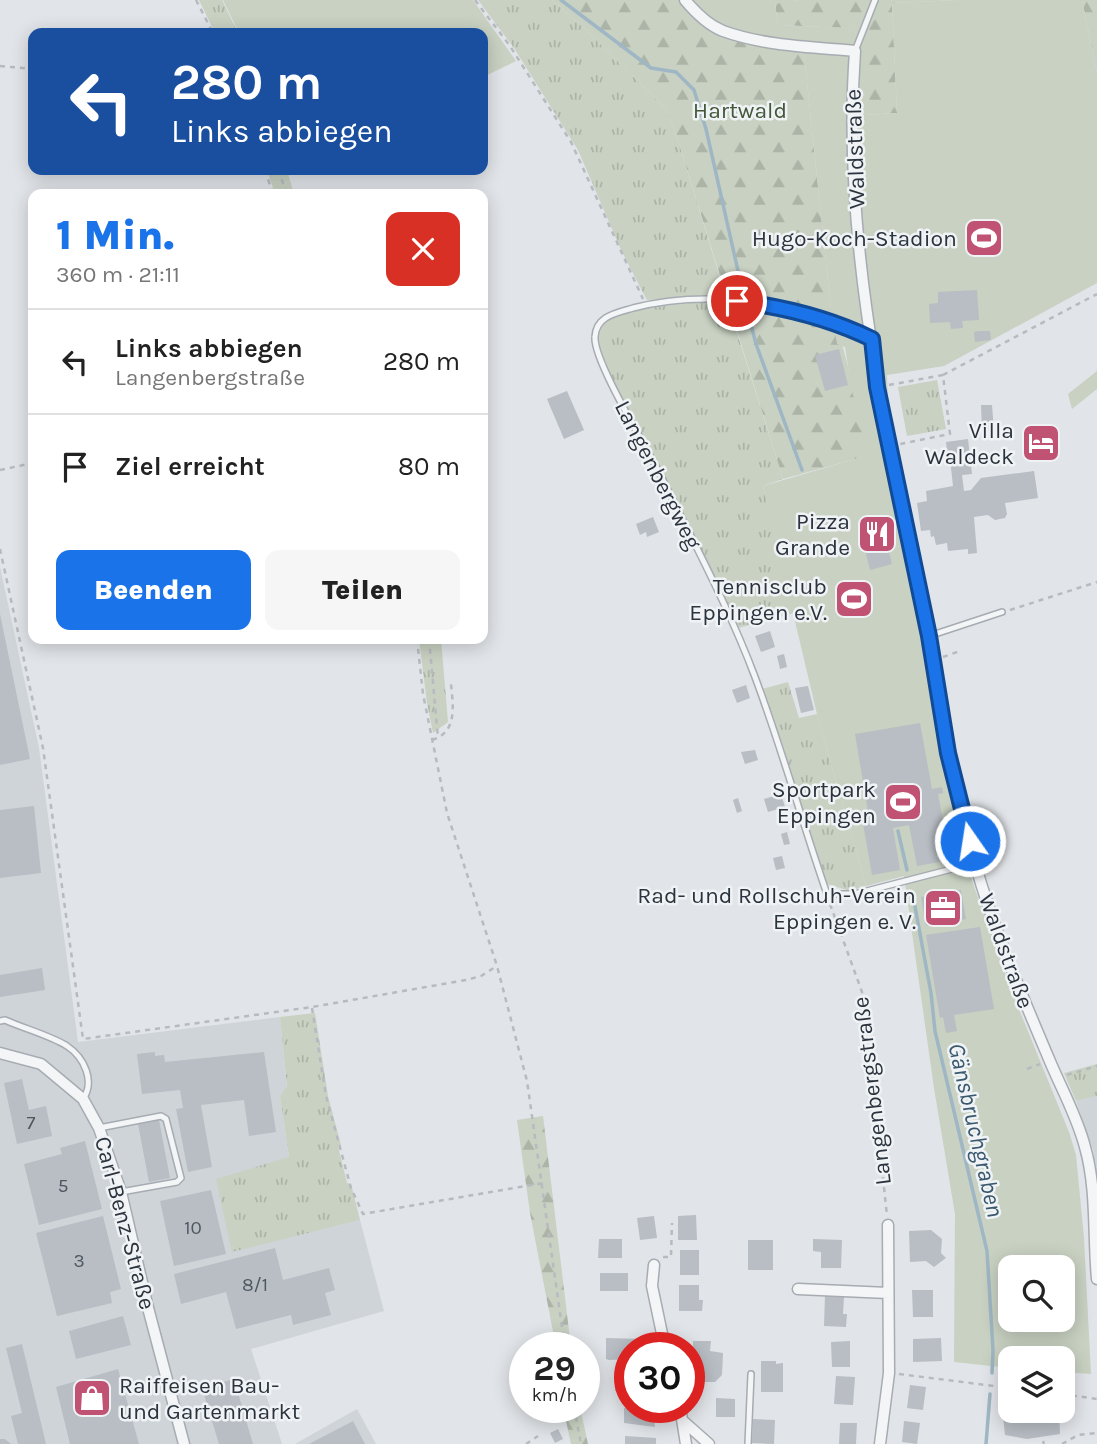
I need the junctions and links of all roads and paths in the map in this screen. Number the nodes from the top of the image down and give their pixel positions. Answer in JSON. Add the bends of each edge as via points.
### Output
{"nodes":[{"id":1,"x":196,"y":0,"type":"edge"},
{"id":2,"x":475,"y":0,"type":"edge"},
{"id":3,"x":685,"y":0,"type":"edge"},
{"id":4,"x":875,"y":0,"type":"edge"},
{"id":5,"x":210,"y":28,"type":"edge"},
{"id":6,"x":855,"y":51,"type":"junction"},
{"id":7,"x":0,"y":66,"type":"edge"},
{"id":8,"x":28,"y":69,"type":"edge"},
{"id":9,"x":1097,"y":294,"type":"edge"},
{"id":10,"x":646,"y":305,"type":"junction"},
{"id":11,"x":872,"y":339,"type":"junction"},
{"id":12,"x":943,"y":375,"type":"junction"},
{"id":13,"x":877,"y":387,"type":"junction"},
{"id":14,"x":890,"y":445,"type":"junction"},
{"id":15,"x":28,"y":464,"type":"edge"},
{"id":16,"x":0,"y":470,"type":"edge"},
{"id":17,"x":0,"y":549,"type":"edge"},
{"id":18,"x":1097,"y":582,"type":"edge"},
{"id":19,"x":1002,"y":612,"type":"joint"},
{"id":20,"x":929,"y":636,"type":"junction"},
{"id":21,"x":418,"y":644,"type":"edge"},
{"id":22,"x":429,"y":644,"type":"edge"},
{"id":23,"x":960,"y":651,"type":"dead end"},
{"id":24,"x":932,"y":660,"type":"junction"},
{"id":25,"x":451,"y":684,"type":"dead end"},
{"id":26,"x":438,"y":738,"type":"junction"},
{"id":27,"x":432,"y":740,"type":"junction"},
{"id":28,"x":975,"y":863,"type":"junction"},
{"id":29,"x":827,"y":894,"type":"junction"},
{"id":30,"x":497,"y":965,"type":"junction"},
{"id":31,"x":312,"y":1007,"type":"junction"},
{"id":32,"x":0,"y":1021,"type":"edge"},
{"id":33,"x":0,"y":1053,"type":"edge"},
{"id":34,"x":1097,"y":1066,"type":"edge"},
{"id":35,"x":1057,"y":1078,"type":"junction"},
{"id":36,"x":83,"y":1099,"type":"junction"},
{"id":37,"x":99,"y":1128,"type":"junction"},
{"id":38,"x":543,"y":1183,"type":"junction"},
{"id":39,"x":121,"y":1192,"type":"junction"},
{"id":40,"x":1095,"y":1208,"type":"edge"},
{"id":41,"x":672,"y":1223,"type":"dead end"},
{"id":42,"x":888,"y":1225,"type":"joint"},
{"id":43,"x":663,"y":1256,"type":"dead end"},
{"id":44,"x":654,"y":1265,"type":"dead end"},
{"id":45,"x":1097,"y":1279,"type":"edge"},
{"id":46,"x":798,"y":1289,"type":"dead end"},
{"id":47,"x":888,"y":1293,"type":"junction"},
{"id":48,"x":563,"y":1332,"type":"edge"},
{"id":49,"x":662,"y":1332,"type":"edge"},
{"id":50,"x":889,"y":1373,"type":"junction"},
{"id":51,"x":751,"y":1374,"type":"dead end"},
{"id":52,"x":998,"y":1387,"type":"edge"},
{"id":53,"x":1075,"y":1396,"type":"edge"},
{"id":54,"x":1097,"y":1399,"type":"edge"},
{"id":55,"x":577,"y":1423,"type":"edge"},
{"id":56,"x":683,"y":1423,"type":"edge"},
{"id":57,"x":685,"y":1423,"type":"edge"},
{"id":58,"x":1097,"y":1433,"type":"edge"},
{"id":59,"x":538,"y":1436,"type":"dead end"},
{"id":60,"x":184,"y":1444,"type":"edge"},
{"id":61,"x":526,"y":1444,"type":"edge"},
{"id":62,"x":581,"y":1444,"type":"edge"},
{"id":63,"x":685,"y":1444,"type":"edge"},
{"id":64,"x":709,"y":1444,"type":"edge"},
{"id":65,"x":748,"y":1444,"type":"edge"},
{"id":66,"x":880,"y":1444,"type":"edge"},
{"id":67,"x":1062,"y":1444,"type":"edge"}],
"edges":[{"from":1,"to":5,"type":"path"},
{"from":2,"to":10,"type":"path","via":[[571,142]]},
{"from":3,"to":6,"type":"street","via":[[721,31],[787,46]]},
{"from":4,"to":6,"type":"lane"},
{"from":6,"to":11,"type":"street","name":"Waldstraße","via":[[851,144]]},
{"from":7,"to":8,"type":"path"},
{"from":9,"to":12,"type":"path"},
{"from":10,"to":11,"type":"lane","name":"Langenbergweg","via":[[715,298],[775,306],[845,326]]},
{"from":10,"to":29,"type":"lane","name":"Langenbergweg","via":[[604,318],[594,339],[603,366],[663,479],[754,674]]},
{"from":11,"to":13,"type":"street","name":"Waldstraße"},
{"from":12,"to":13,"type":"path"},
{"from":12,"to":14,"type":"path","via":[[950,434]]},
{"from":13,"to":14,"type":"street","name":"Waldstraße"},
{"from":14,"to":20,"type":"street","name":"Waldstraße"},
{"from":15,"to":16,"type":"path"},
{"from":17,"to":31,"type":"path","via":[[43,748],[83,1039]]},
{"from":18,"to":19,"type":"path"},
{"from":19,"to":20,"type":"lane"},
{"from":20,"to":24,"type":"street","name":"Waldstraße"},
{"from":21,"to":27,"type":"path"},
{"from":22,"to":26,"type":"path"},
{"from":23,"to":24,"type":"path"},
{"from":24,"to":28,"type":"street","name":"Waldstraße","via":[[948,753]]},
{"from":25,"to":26,"type":"path","via":[[452,724]]},
{"from":26,"to":27,"type":"path"},
{"from":27,"to":30,"type":"path","via":[[447,813]]},
{"from":28,"to":29,"type":"lane","via":[[855,894]]},
{"from":28,"to":35,"type":"street","name":"Waldstraße","via":[[1013,973]]},
{"from":29,"to":42,"type":"path","name":"Langenbergstraße","via":[[865,1007]]},
{"from":30,"to":31,"type":"path","via":[[466,980]]},
{"from":30,"to":38,"type":"path","via":[[527,1081]]},
{"from":31,"to":38,"type":"path","via":[[326,1096],[351,1188],[363,1214]]},
{"from":32,"to":36,"type":"lane","via":[[69,1047],[89,1074],[89,1091]]},
{"from":33,"to":36,"type":"street","name":"Carl-Benz-Straße","via":[[41,1064]]},
{"from":34,"to":35,"type":"path"},
{"from":35,"to":40,"type":"street","name":"Waldstraße","via":[[1086,1148]]},
{"from":36,"to":37,"type":"street","name":"Carl-Benz-Straße"},
{"from":37,"to":39,"type":"street","name":"Carl-Benz-Straße"},
{"from":37,"to":39,"type":"lane","via":[[161,1116],[166,1119],[180,1178]]},
{"from":38,"to":48,"type":"path"},
{"from":39,"to":60,"type":"street","name":"Carl-Benz-Straße"},
{"from":40,"to":45,"type":"street","name":"Waldstraße"},
{"from":41,"to":43,"type":"path","via":[[671,1256]]},
{"from":42,"to":47,"type":"street"},
{"from":44,"to":49,"type":"street","via":[[652,1286]]},
{"from":46,"to":47,"type":"street"},
{"from":47,"to":50,"type":"street"},
{"from":50,"to":52,"type":"path"},
{"from":50,"to":66,"type":"street"},
{"from":51,"to":65,"type":"lane"},
{"from":53,"to":54,"type":"path"},
{"from":55,"to":62,"type":"path"},
{"from":56,"to":63,"type":"street"},
{"from":57,"to":64,"type":"street"},
{"from":58,"to":67,"type":"path","via":[[1078,1435]]},
{"from":59,"to":61,"type":"path"}]}
